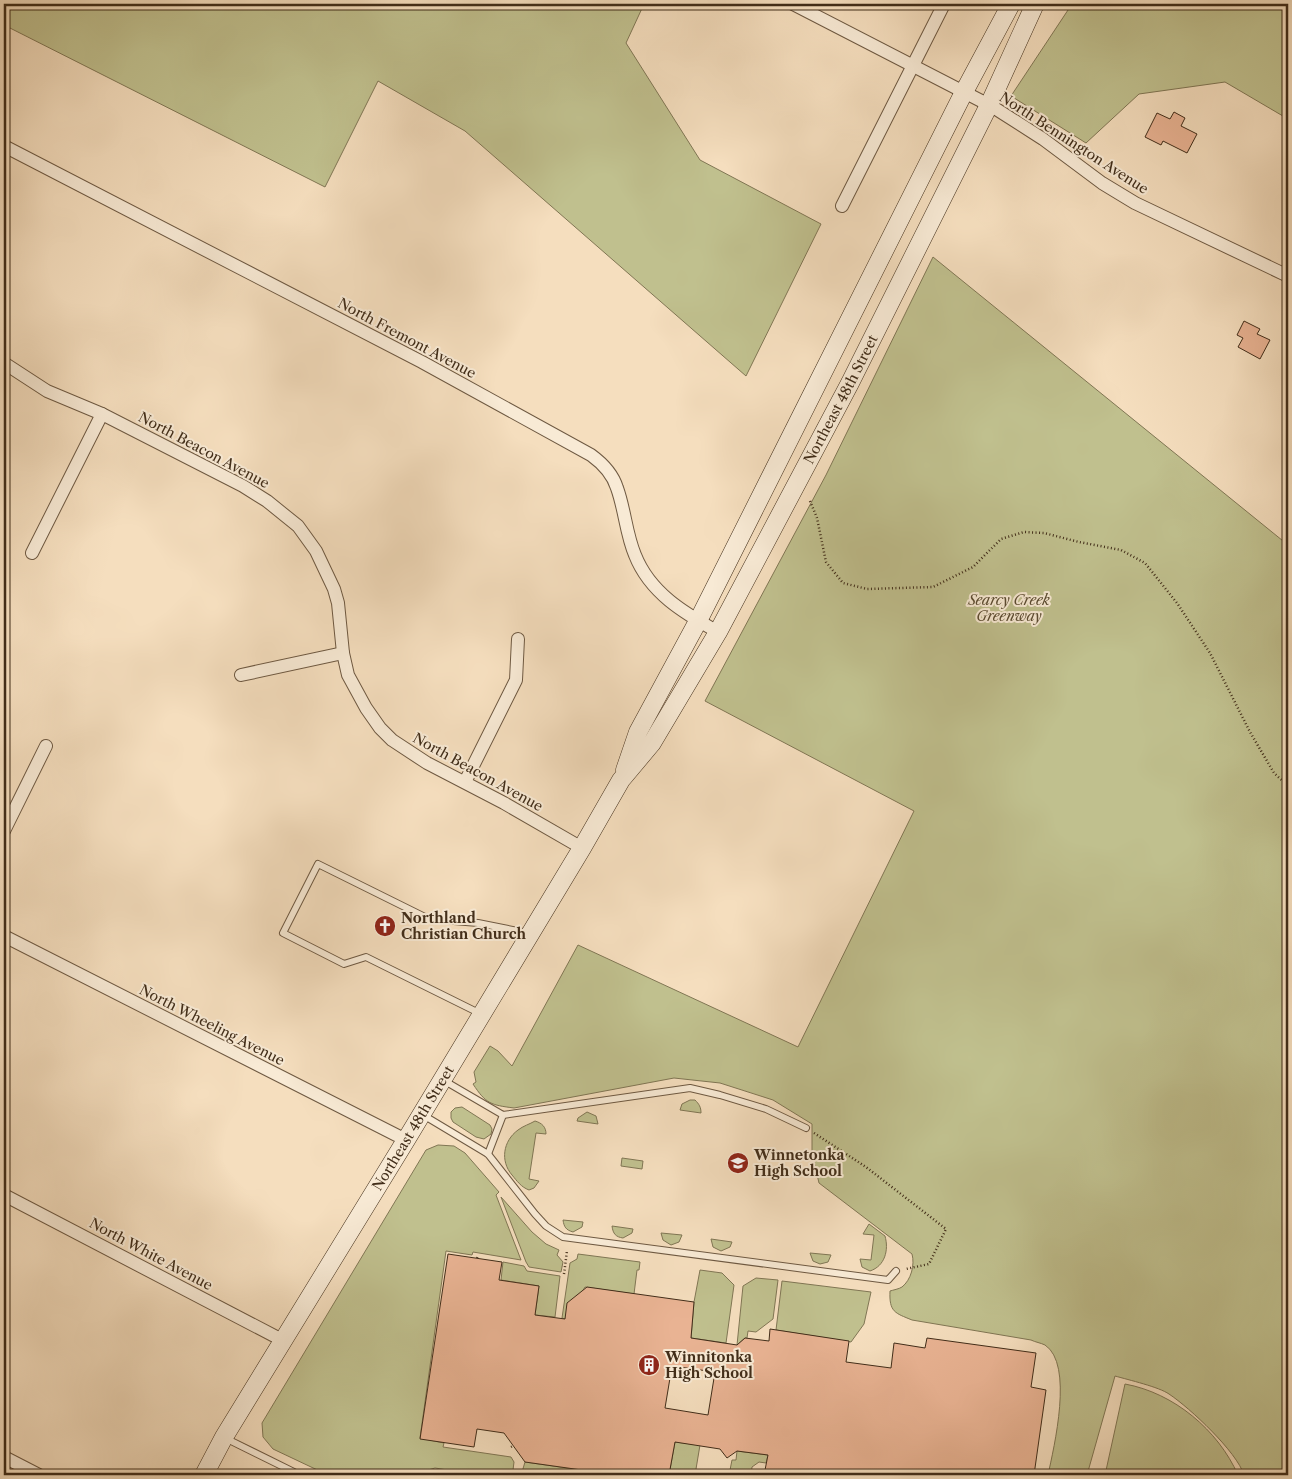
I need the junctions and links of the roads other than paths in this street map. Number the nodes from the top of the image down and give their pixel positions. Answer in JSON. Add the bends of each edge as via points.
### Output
{"nodes":[{"id":1,"x":792,"y":4,"type":"edge"},
{"id":2,"x":944,"y":4,"type":"edge"},
{"id":3,"x":1011,"y":4,"type":"edge"},
{"id":4,"x":1035,"y":4,"type":"edge"},
{"id":5,"x":913,"y":66,"type":"junction"},
{"id":6,"x":964,"y":92,"type":"junction"},
{"id":7,"x":989,"y":105,"type":"junction"},
{"id":8,"x":4,"y":146,"type":"edge"},
{"id":9,"x":842,"y":206,"type":"dead end"},
{"id":10,"x":1288,"y":276,"type":"edge"},
{"id":11,"x":832,"y":355,"type":"junction"},
{"id":12,"x":4,"y":363,"type":"edge"},
{"id":13,"x":858,"y":367,"type":"junction"},
{"id":14,"x":102,"y":414,"type":"junction"},
{"id":15,"x":32,"y":553,"type":"dead end"},
{"id":16,"x":698,"y":621,"type":"junction"},
{"id":17,"x":718,"y":632,"type":"junction"},
{"id":18,"x":518,"y":639,"type":"dead end"},
{"id":19,"x":343,"y":653,"type":"junction"},
{"id":20,"x":241,"y":675,"type":"dead end"},
{"id":21,"x":46,"y":746,"type":"dead end"},
{"id":22,"x":621,"y":780,"type":"junction"},
{"id":23,"x":465,"y":782,"type":"junction"},
{"id":24,"x":4,"y":831,"type":"edge"},
{"id":25,"x":582,"y":848,"type":"junction"},
{"id":26,"x":530,"y":934,"type":"junction"},
{"id":27,"x":4,"y":936,"type":"edge"},
{"id":28,"x":482,"y":1014,"type":"junction"},
{"id":29,"x":442,"y":1080,"type":"junction"},
{"id":30,"x":422,"y":1114,"type":"junction"},
{"id":31,"x":503,"y":1115,"type":"junction"},
{"id":32,"x":806,"y":1128,"type":"road end"},
{"id":33,"x":406,"y":1140,"type":"junction"},
{"id":34,"x":488,"y":1154,"type":"junction"},
{"id":35,"x":4,"y":1195,"type":"edge"},
{"id":36,"x":896,"y":1270,"type":"road end"},
{"id":37,"x":284,"y":1341,"type":"junction"},
{"id":38,"x":224,"y":1437,"type":"junction"},
{"id":39,"x":4,"y":1457,"type":"edge"},
{"id":40,"x":39,"y":1475,"type":"edge"},
{"id":41,"x":204,"y":1475,"type":"edge"},
{"id":42,"x":300,"y":1475,"type":"edge"}],
"edges":[{"from":1,"to":5,"type":"street","name":"North Bennington Avenue"},
{"from":2,"to":5,"type":"street"},
{"from":3,"to":6,"type":"street","name":"Northeast 48th Street"},
{"from":4,"to":7,"type":"street","name":"Northeast 48th Street"},
{"from":5,"to":6,"type":"street","name":"North Bennington Avenue"},
{"from":5,"to":9,"type":"street"},
{"from":6,"to":7,"type":"street","name":"North Bennington Avenue"},
{"from":6,"to":11,"type":"street","name":"Northeast 48th Street"},
{"from":7,"to":10,"type":"street","name":"North Bennington Avenue","via":[[1135,203]]},
{"from":7,"to":13,"type":"street","name":"Northeast 48th Street"},
{"from":8,"to":16,"type":"street","name":"North Fremont Avenue","via":[[422,362],[592,455],[617,487],[628,536],[644,574],[673,605]]},
{"from":11,"to":13,"type":"street"},
{"from":11,"to":16,"type":"street","name":"Northeast 48th Street"},
{"from":12,"to":14,"type":"street","name":"North Beacon Avenue","via":[[47,391]]},
{"from":13,"to":17,"type":"street","name":"Northeast 48th Street"},
{"from":14,"to":15,"type":"street"},
{"from":14,"to":19,"type":"street","name":"North Beacon Avenue","via":[[243,486],[268,501],[298,526],[316,551],[334,589]]},
{"from":16,"to":17,"type":"street","name":"North Fremont Avenue"},
{"from":16,"to":22,"type":"street","name":"Northeast 48th Street","via":[[638,732]]},
{"from":17,"to":22,"type":"street","name":"Northeast 48th Street","via":[[652,742]]},
{"from":18,"to":23,"type":"street","via":[[516,680]]},
{"from":19,"to":20,"type":"street"},
{"from":19,"to":23,"type":"street","name":"North Beacon Avenue","via":[[348,675],[380,728],[392,740]]},
{"from":21,"to":24,"type":"street"},
{"from":22,"to":25,"type":"street","name":"Northeast 48th Street"},
{"from":23,"to":25,"type":"street","name":"North Beacon Avenue"},
{"from":25,"to":26,"type":"street","name":"Northeast 48th Street"},
{"from":26,"to":28,"type":"street","name":"Northeast 48th Street"},
{"from":26,"to":28,"type":"lane","via":[[478,923],[429,919],[318,864],[283,933],[344,964],[366,957]]},
{"from":27,"to":33,"type":"street","name":"North Wheeling Avenue"},
{"from":28,"to":29,"type":"street","name":"Northeast 48th Street"},
{"from":29,"to":30,"type":"street","name":"Northeast 48th Street"},
{"from":29,"to":31,"type":"lane"},
{"from":30,"to":33,"type":"street","name":"Northeast 48th Street"},
{"from":30,"to":34,"type":"lane"},
{"from":31,"to":32,"type":"lane","via":[[690,1088],[766,1109]]},
{"from":31,"to":34,"type":"lane"},
{"from":33,"to":37,"type":"street","name":"Northeast 48th Street"},
{"from":34,"to":36,"type":"lane","via":[[535,1214],[563,1237],[888,1280]]},
{"from":35,"to":37,"type":"street","name":"North White Avenue"},
{"from":37,"to":38,"type":"street","name":"Northeast 48th Street"},
{"from":38,"to":41,"type":"street","name":"Northeast 48th Street"},
{"from":38,"to":42,"type":"lane"},
{"from":39,"to":40,"type":"street"}]}
